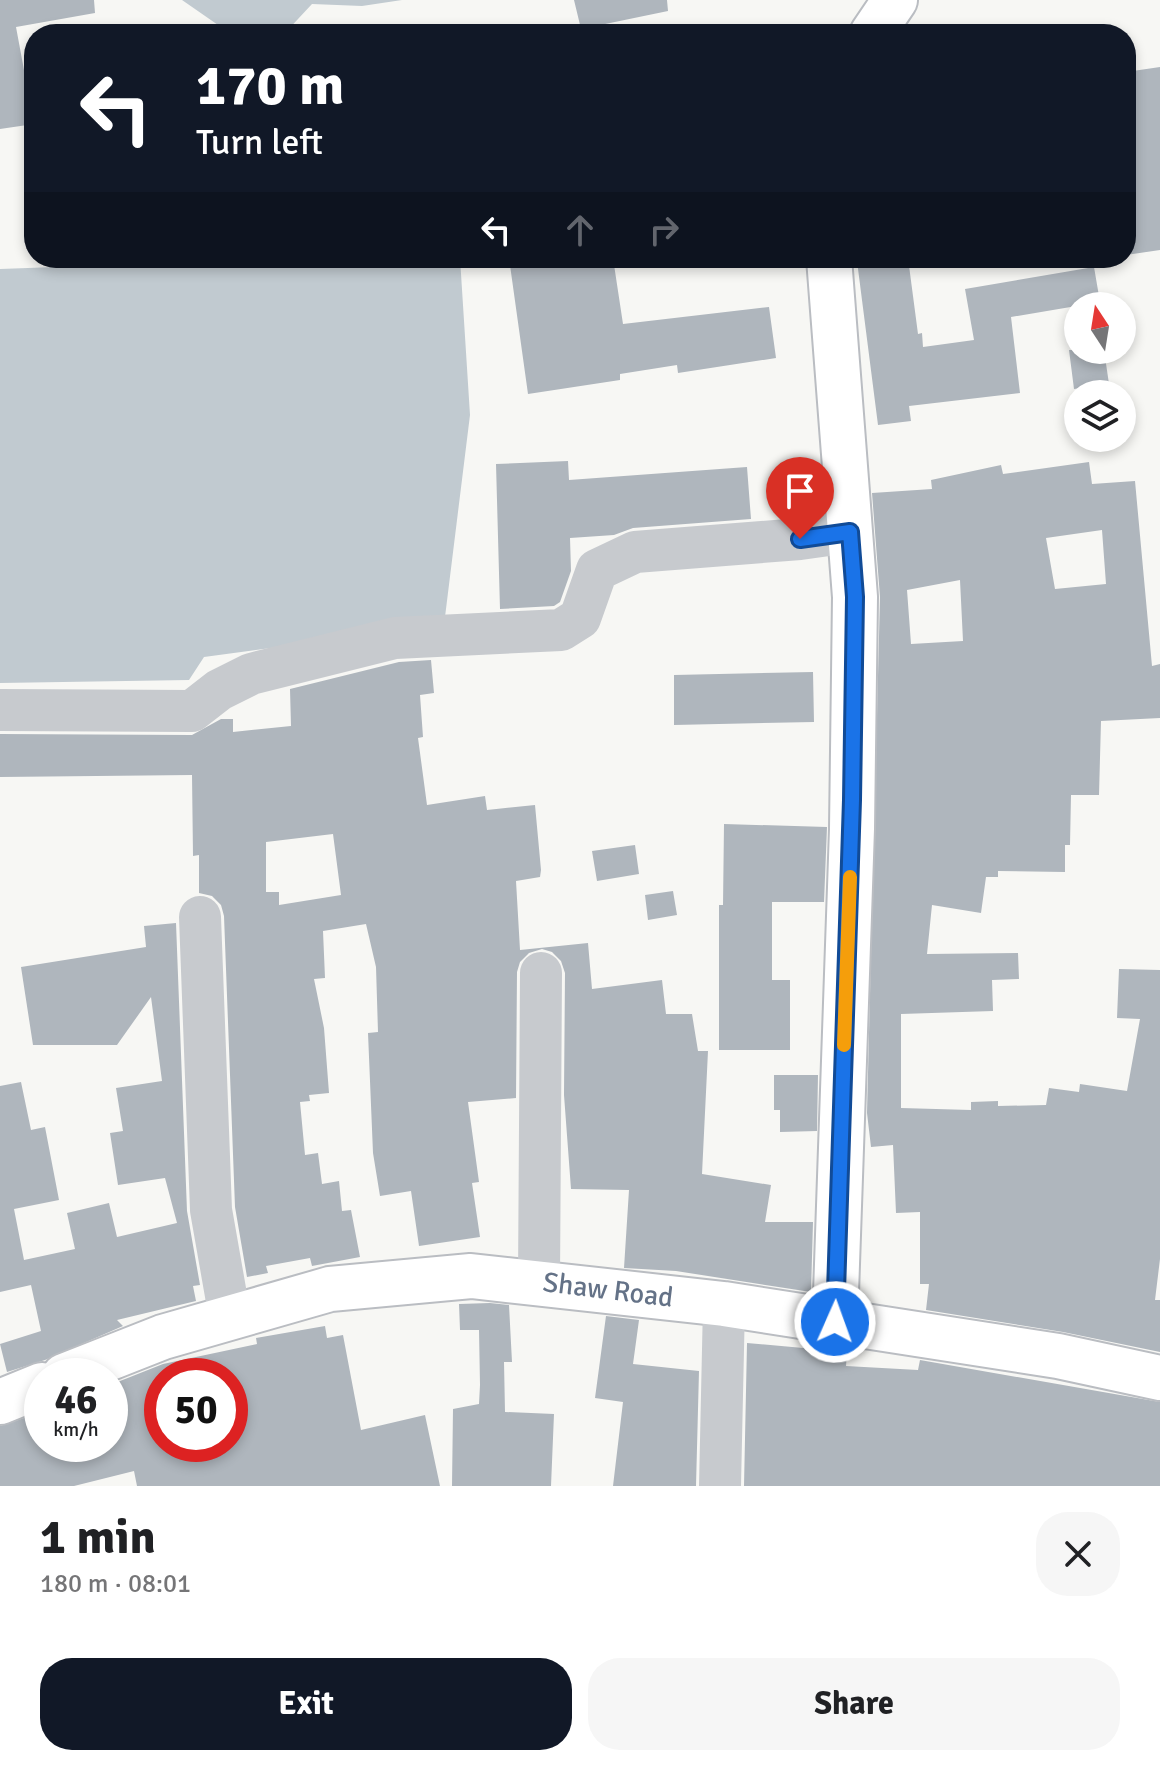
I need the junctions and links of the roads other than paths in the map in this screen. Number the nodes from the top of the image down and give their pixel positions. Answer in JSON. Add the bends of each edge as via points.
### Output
{"nodes":[{"id":1,"x":895,"y":0,"type":"edge"},
{"id":2,"x":879,"y":24,"type":"edge"},
{"id":3,"x":830,"y":268,"type":"edge"},
{"id":4,"x":850,"y":532,"type":"junction"},
{"id":5,"x":0,"y":710,"type":"edge"},
{"id":6,"x":200,"y":917,"type":"dead end"},
{"id":7,"x":541,"y":973,"type":"dead end"},
{"id":8,"x":539,"y":1281,"type":"junction"},
{"id":9,"x":724,"y":1304,"type":"junction"},
{"id":10,"x":230,"y":1318,"type":"junction"},
{"id":11,"x":835,"y":1322,"type":"junction"},
{"id":12,"x":110,"y":1358,"type":"edge"},
{"id":13,"x":1160,"y":1378,"type":"edge"},
{"id":14,"x":24,"y":1392,"type":"edge"},
{"id":15,"x":0,"y":1402,"type":"edge"},
{"id":16,"x":720,"y":1486,"type":"edge"}],
"edges":[{"from":1,"to":2,"type":"main road"},
{"from":3,"to":4,"type":"main road"},
{"from":4,"to":5,"type":"street","via":[[635,552],[597,570],[580,618],[561,630],[395,638],[251,674],[192,711]]},
{"from":4,"to":11,"type":"main road","via":[[855,597],[852,813]]},
{"from":6,"to":10,"type":"street","via":[[211,1210]]},
{"from":7,"to":8,"type":"street"},
{"from":8,"to":9,"type":"main road","name":"Shaw Road"},
{"from":8,"to":10,"type":"main road","name":"Shaw Road","via":[[471,1276],[330,1289]]},
{"from":9,"to":11,"type":"main road","name":"Shaw Road"},
{"from":9,"to":16,"type":"street"},
{"from":10,"to":12,"type":"main road","name":"Shaw Road"},
{"from":11,"to":13,"type":"main road","name":"Shaw Road","via":[[1058,1356]]},
{"from":14,"to":15,"type":"main road"}]}
